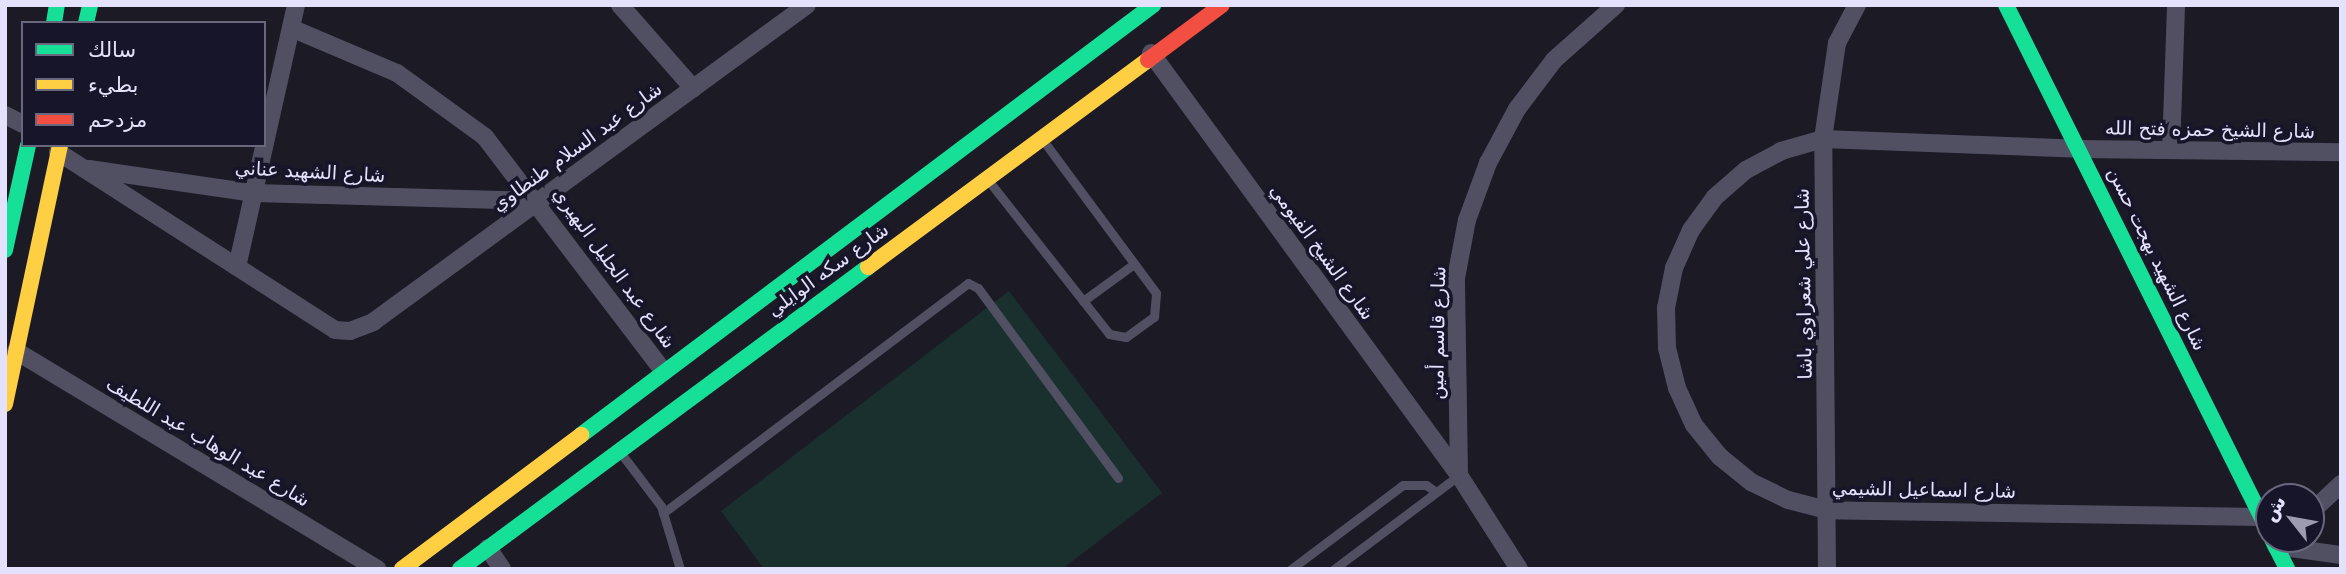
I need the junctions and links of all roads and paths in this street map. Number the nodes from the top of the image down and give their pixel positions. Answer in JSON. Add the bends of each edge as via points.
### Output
{"nodes":[{"id":1,"x":296,"y":5,"type":"edge"},
{"id":2,"x":620,"y":5,"type":"edge"},
{"id":3,"x":807,"y":5,"type":"edge"},
{"id":4,"x":1153,"y":5,"type":"edge"},
{"id":5,"x":1204,"y":5,"type":"edge"},
{"id":6,"x":1222,"y":5,"type":"edge"},
{"id":7,"x":1616,"y":5,"type":"edge"},
{"id":8,"x":1857,"y":5,"type":"edge"},
{"id":9,"x":2006,"y":5,"type":"edge"},
{"id":10,"x":2176,"y":5,"type":"edge"},
{"id":11,"x":1190,"y":24,"type":"junction"},
{"id":12,"x":291,"y":28,"type":"junction"},
{"id":13,"x":1151,"y":53,"type":"junction"},
{"id":14,"x":693,"y":88,"type":"junction"},
{"id":15,"x":5,"y":115,"type":"edge"},
{"id":16,"x":21,"y":123,"type":"edge"},
{"id":17,"x":1041,"y":138,"type":"junction"},
{"id":18,"x":266,"y":139,"type":"edge"},
{"id":19,"x":1823,"y":139,"type":"junction"},
{"id":20,"x":28,"y":147,"type":"edge"},
{"id":21,"x":264,"y":147,"type":"edge"},
{"id":22,"x":59,"y":149,"type":"edge"},
{"id":23,"x":2078,"y":149,"type":"junction"},
{"id":24,"x":2171,"y":150,"type":"junction"},
{"id":25,"x":2341,"y":152,"type":"edge"},
{"id":26,"x":81,"y":168,"type":"junction"},
{"id":27,"x":987,"y":179,"type":"junction"},
{"id":28,"x":254,"y":193,"type":"junction"},
{"id":29,"x":539,"y":201,"type":"junction"},
{"id":30,"x":5,"y":250,"type":"edge"},
{"id":31,"x":1134,"y":264,"type":"junction"},
{"id":32,"x":237,"y":267,"type":"junction"},
{"id":33,"x":1083,"y":301,"type":"junction"},
{"id":34,"x":373,"y":322,"type":"joint"},
{"id":35,"x":16,"y":351,"type":"junction"},
{"id":36,"x":664,"y":372,"type":"junction"},
{"id":37,"x":5,"y":404,"type":"edge"},
{"id":38,"x":619,"y":451,"type":"junction"},
{"id":39,"x":1459,"y":475,"type":"junction"},
{"id":40,"x":1118,"y":478,"type":"dead end"},
{"id":41,"x":2341,"y":484,"type":"edge"},
{"id":42,"x":1436,"y":492,"type":"junction"},
{"id":43,"x":2325,"y":499,"type":"edge"},
{"id":44,"x":2255,"y":501,"type":"edge"},
{"id":45,"x":1827,"y":510,"type":"junction"},
{"id":46,"x":663,"y":513,"type":"junction"},
{"id":47,"x":2255,"y":534,"type":"edge"},
{"id":48,"x":488,"y":548,"type":"junction"},
{"id":49,"x":377,"y":569,"type":"edge"},
{"id":50,"x":402,"y":569,"type":"edge"},
{"id":51,"x":460,"y":569,"type":"edge"},
{"id":52,"x":502,"y":569,"type":"edge"},
{"id":53,"x":680,"y":569,"type":"edge"},
{"id":54,"x":1291,"y":569,"type":"edge"},
{"id":55,"x":1334,"y":569,"type":"edge"},
{"id":56,"x":1519,"y":569,"type":"edge"},
{"id":57,"x":1826,"y":569,"type":"edge"}],
"edges":[{"from":1,"to":12,"type":"street"},
{"from":2,"to":14,"type":"street"},
{"from":3,"to":14,"type":"street","name":"شارع عبد السلام طنطاوي"},
{"from":4,"to":36,"type":"main road","name":"شارع سكه الوايلي"},
{"from":5,"to":11,"type":"main road"},
{"from":6,"to":11,"type":"main road","name":"شارع سكه الوايلي"},
{"from":7,"to":39,"type":"street","name":"شارع قاسم أمين","via":[[1553,60],[1517,109],[1488,163],[1467,220],[1456,278]]},
{"from":8,"to":19,"type":"street","name":"شارع علي شعراوي باشا","via":[[1837,43]]},
{"from":9,"to":23,"type":"main road","name":"شارع الشهيد بهجت حسن"},
{"from":10,"to":24,"type":"street"},
{"from":11,"to":13,"type":"main road","name":"شارع سكه الوايلي"},
{"from":12,"to":18,"type":"street"},
{"from":12,"to":29,"type":"street","name":"شارع عبد الجليل البهيري","via":[[397,73],[444,102],[485,137]]},
{"from":13,"to":17,"type":"main road","name":"شارع سكه الوايلي"},
{"from":13,"to":39,"type":"street","name":"شارع الشيخ الفيومي"},
{"from":14,"to":29,"type":"street","name":"شارع عبد السلام طنطاوي"},
{"from":15,"to":16,"type":"street"},
{"from":17,"to":27,"type":"main road","name":"شارع سكه الوايلي"},
{"from":17,"to":31,"type":"lane"},
{"from":19,"to":23,"type":"street","name":"شارع اسماعيل الشيمي"},
{"from":19,"to":45,"type":"street","name":"شارع علي شعراوي باشا"},
{"from":19,"to":45,"type":"street","name":"شارع اسماعيل الشيمي","via":[[1781,150],[1746,170],[1715,197],[1691,230],[1674,268],[1666,308],[1667,348],[1676,388],[1703,436],[1751,482],[1788,500]]},
{"from":20,"to":30,"type":"main road"},
{"from":21,"to":28,"type":"street"},
{"from":22,"to":26,"type":"street","name":"شارع الشهيد عناني"},
{"from":22,"to":35,"type":"main road"},
{"from":23,"to":24,"type":"street","name":"شارع الشيخ حمزه فتح الله"},
{"from":23,"to":44,"type":"main road","name":"شارع الشهيد بهجت حسن"},
{"from":24,"to":25,"type":"street","name":"شارع الشيخ حمزه فتح الله"},
{"from":26,"to":28,"type":"street","name":"شارع الشهيد عناني"},
{"from":26,"to":32,"type":"street","name":"شارع الشهيد عناني"},
{"from":27,"to":33,"type":"lane"},
{"from":27,"to":38,"type":"main road","name":"شارع سكه الوايلي"},
{"from":28,"to":29,"type":"street","name":"شارع الشهيد عناني"},
{"from":28,"to":32,"type":"street"},
{"from":29,"to":34,"type":"street","name":"شارع عبد السلام طنطاوي"},
{"from":29,"to":36,"type":"street","name":"شارع عبد الجليل البهيري"},
{"from":31,"to":33,"type":"lane"},
{"from":31,"to":33,"type":"lane","via":[[1159,301],[1154,317],[1116,338]]},
{"from":32,"to":34,"type":"street","name":"شارع الشهيد عناني","via":[[335,330],[350,331]]},
{"from":35,"to":37,"type":"main road"},
{"from":35,"to":49,"type":"street","name":"شارع عبد الوهاب عبد اللطيف"},
{"from":36,"to":50,"type":"main road","name":"شارع سكه الوايلي"},
{"from":38,"to":46,"type":"lane"},
{"from":38,"to":48,"type":"main road","name":"شارع سكه الوايلي"},
{"from":39,"to":42,"type":"lane"},
{"from":39,"to":56,"type":"street"},
{"from":40,"to":46,"type":"lane","via":[[978,288],[968,283]]},
{"from":41,"to":43,"type":"street"},
{"from":42,"to":54,"type":"lane","via":[[1426,485],[1403,485]]},
{"from":42,"to":55,"type":"lane"},
{"from":45,"to":47,"type":"street","name":"شارع اسماعيل الشيمي"},
{"from":45,"to":57,"type":"street","name":"شارع علي شعراوي باشا"},
{"from":46,"to":53,"type":"lane"},
{"from":48,"to":51,"type":"main road","name":"شارع سكه الوايلي"},
{"from":48,"to":52,"type":"street"}]}
